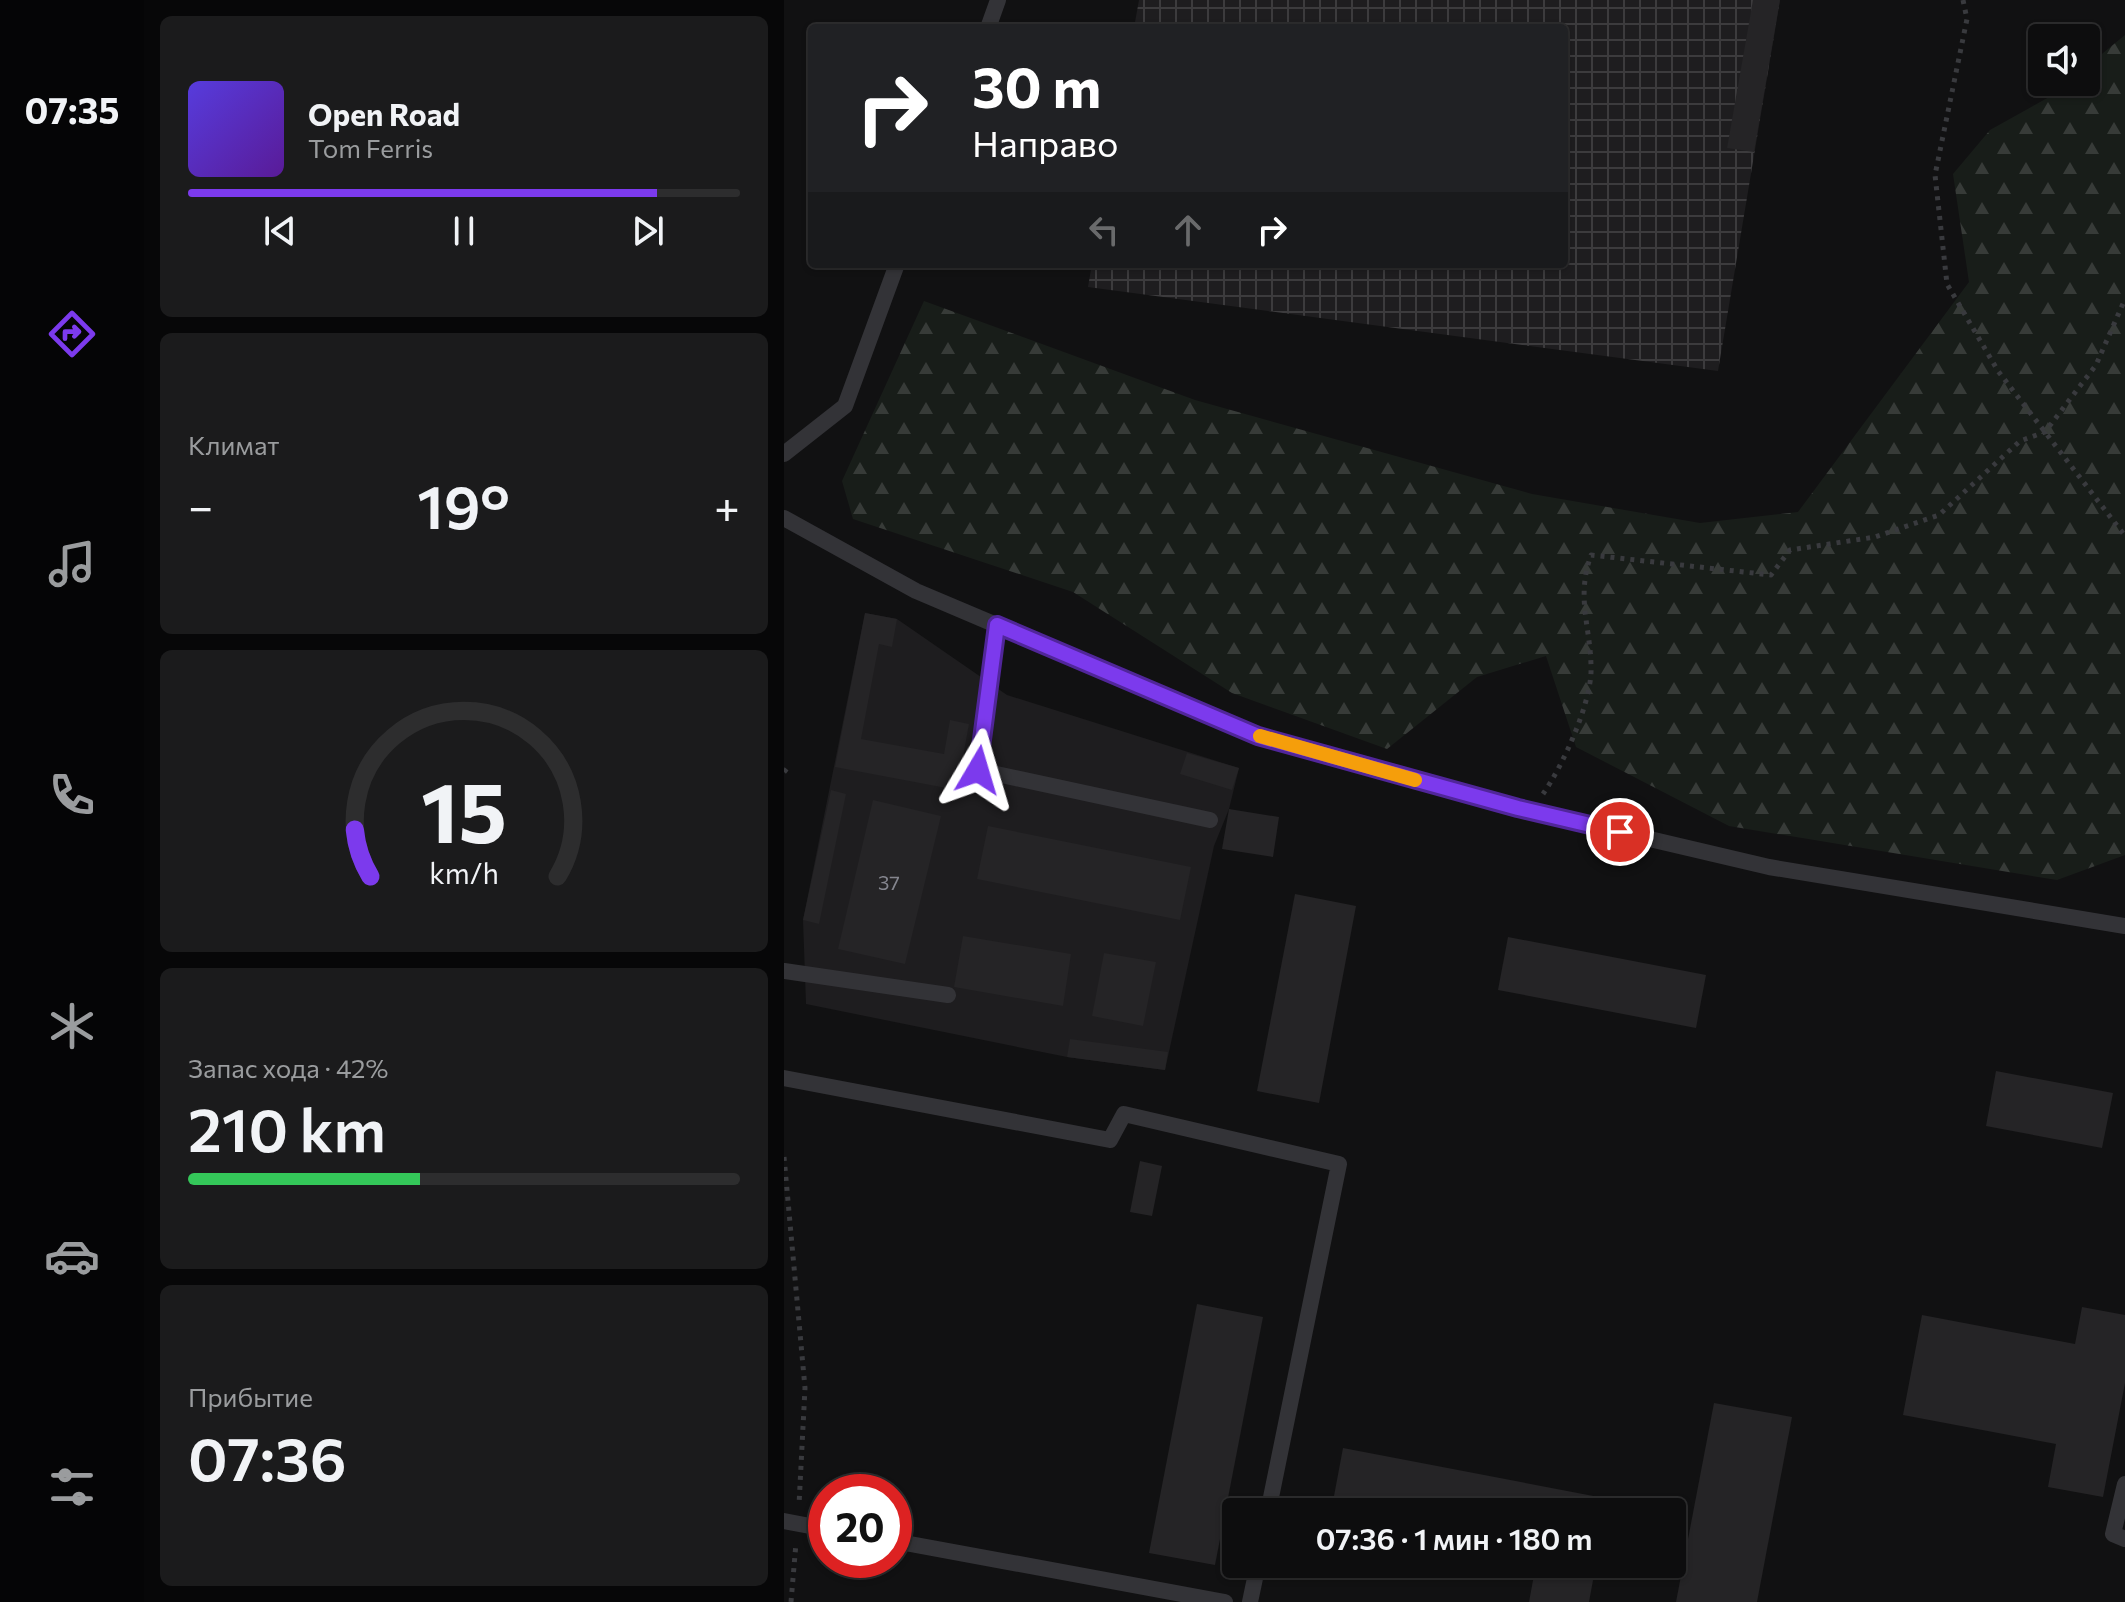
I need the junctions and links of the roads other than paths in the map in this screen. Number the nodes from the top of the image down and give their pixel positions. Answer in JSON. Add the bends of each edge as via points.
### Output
{"nodes":[{"id":1,"x":998,"y":0,"type":"edge"},
{"id":2,"x":989,"y":24,"type":"edge"},
{"id":3,"x":896,"y":268,"type":"edge"},
{"id":4,"x":784,"y":454,"type":"edge"},
{"id":5,"x":784,"y":518,"type":"edge"},
{"id":6,"x":997,"y":625,"type":"junction"},
{"id":7,"x":1210,"y":820,"type":"dead end"},
{"id":8,"x":2125,"y":926,"type":"edge"},
{"id":9,"x":784,"y":971,"type":"edge"},
{"id":10,"x":948,"y":995,"type":"dead end"},
{"id":11,"x":784,"y":1078,"type":"edge"},
{"id":12,"x":2125,"y":1484,"type":"edge"},
{"id":13,"x":1271,"y":1498,"type":"edge"},
{"id":14,"x":2125,"y":1539,"type":"edge"},
{"id":15,"x":912,"y":1544,"type":"edge"},
{"id":16,"x":1255,"y":1578,"type":"edge"},
{"id":17,"x":1225,"y":1602,"type":"edge"},
{"id":18,"x":1250,"y":1602,"type":"edge"}],
"edges":[{"from":1,"to":2,"type":"lane"},
{"from":3,"to":4,"type":"lane","via":[[845,406]]},
{"from":5,"to":6,"type":"lane","via":[[916,591]]},
{"from":6,"to":7,"type":"lane","via":[[978,770]]},
{"from":6,"to":8,"type":"lane","via":[[1258,736],[1531,812],[1769,867]]},
{"from":9,"to":10,"type":"lane"},
{"from":11,"to":13,"type":"lane","via":[[1110,1140],[1124,1114],[1339,1164]]},
{"from":12,"to":14,"type":"lane","via":[[2113,1534]]},
{"from":15,"to":17,"type":"lane"},
{"from":16,"to":18,"type":"lane"}]}
